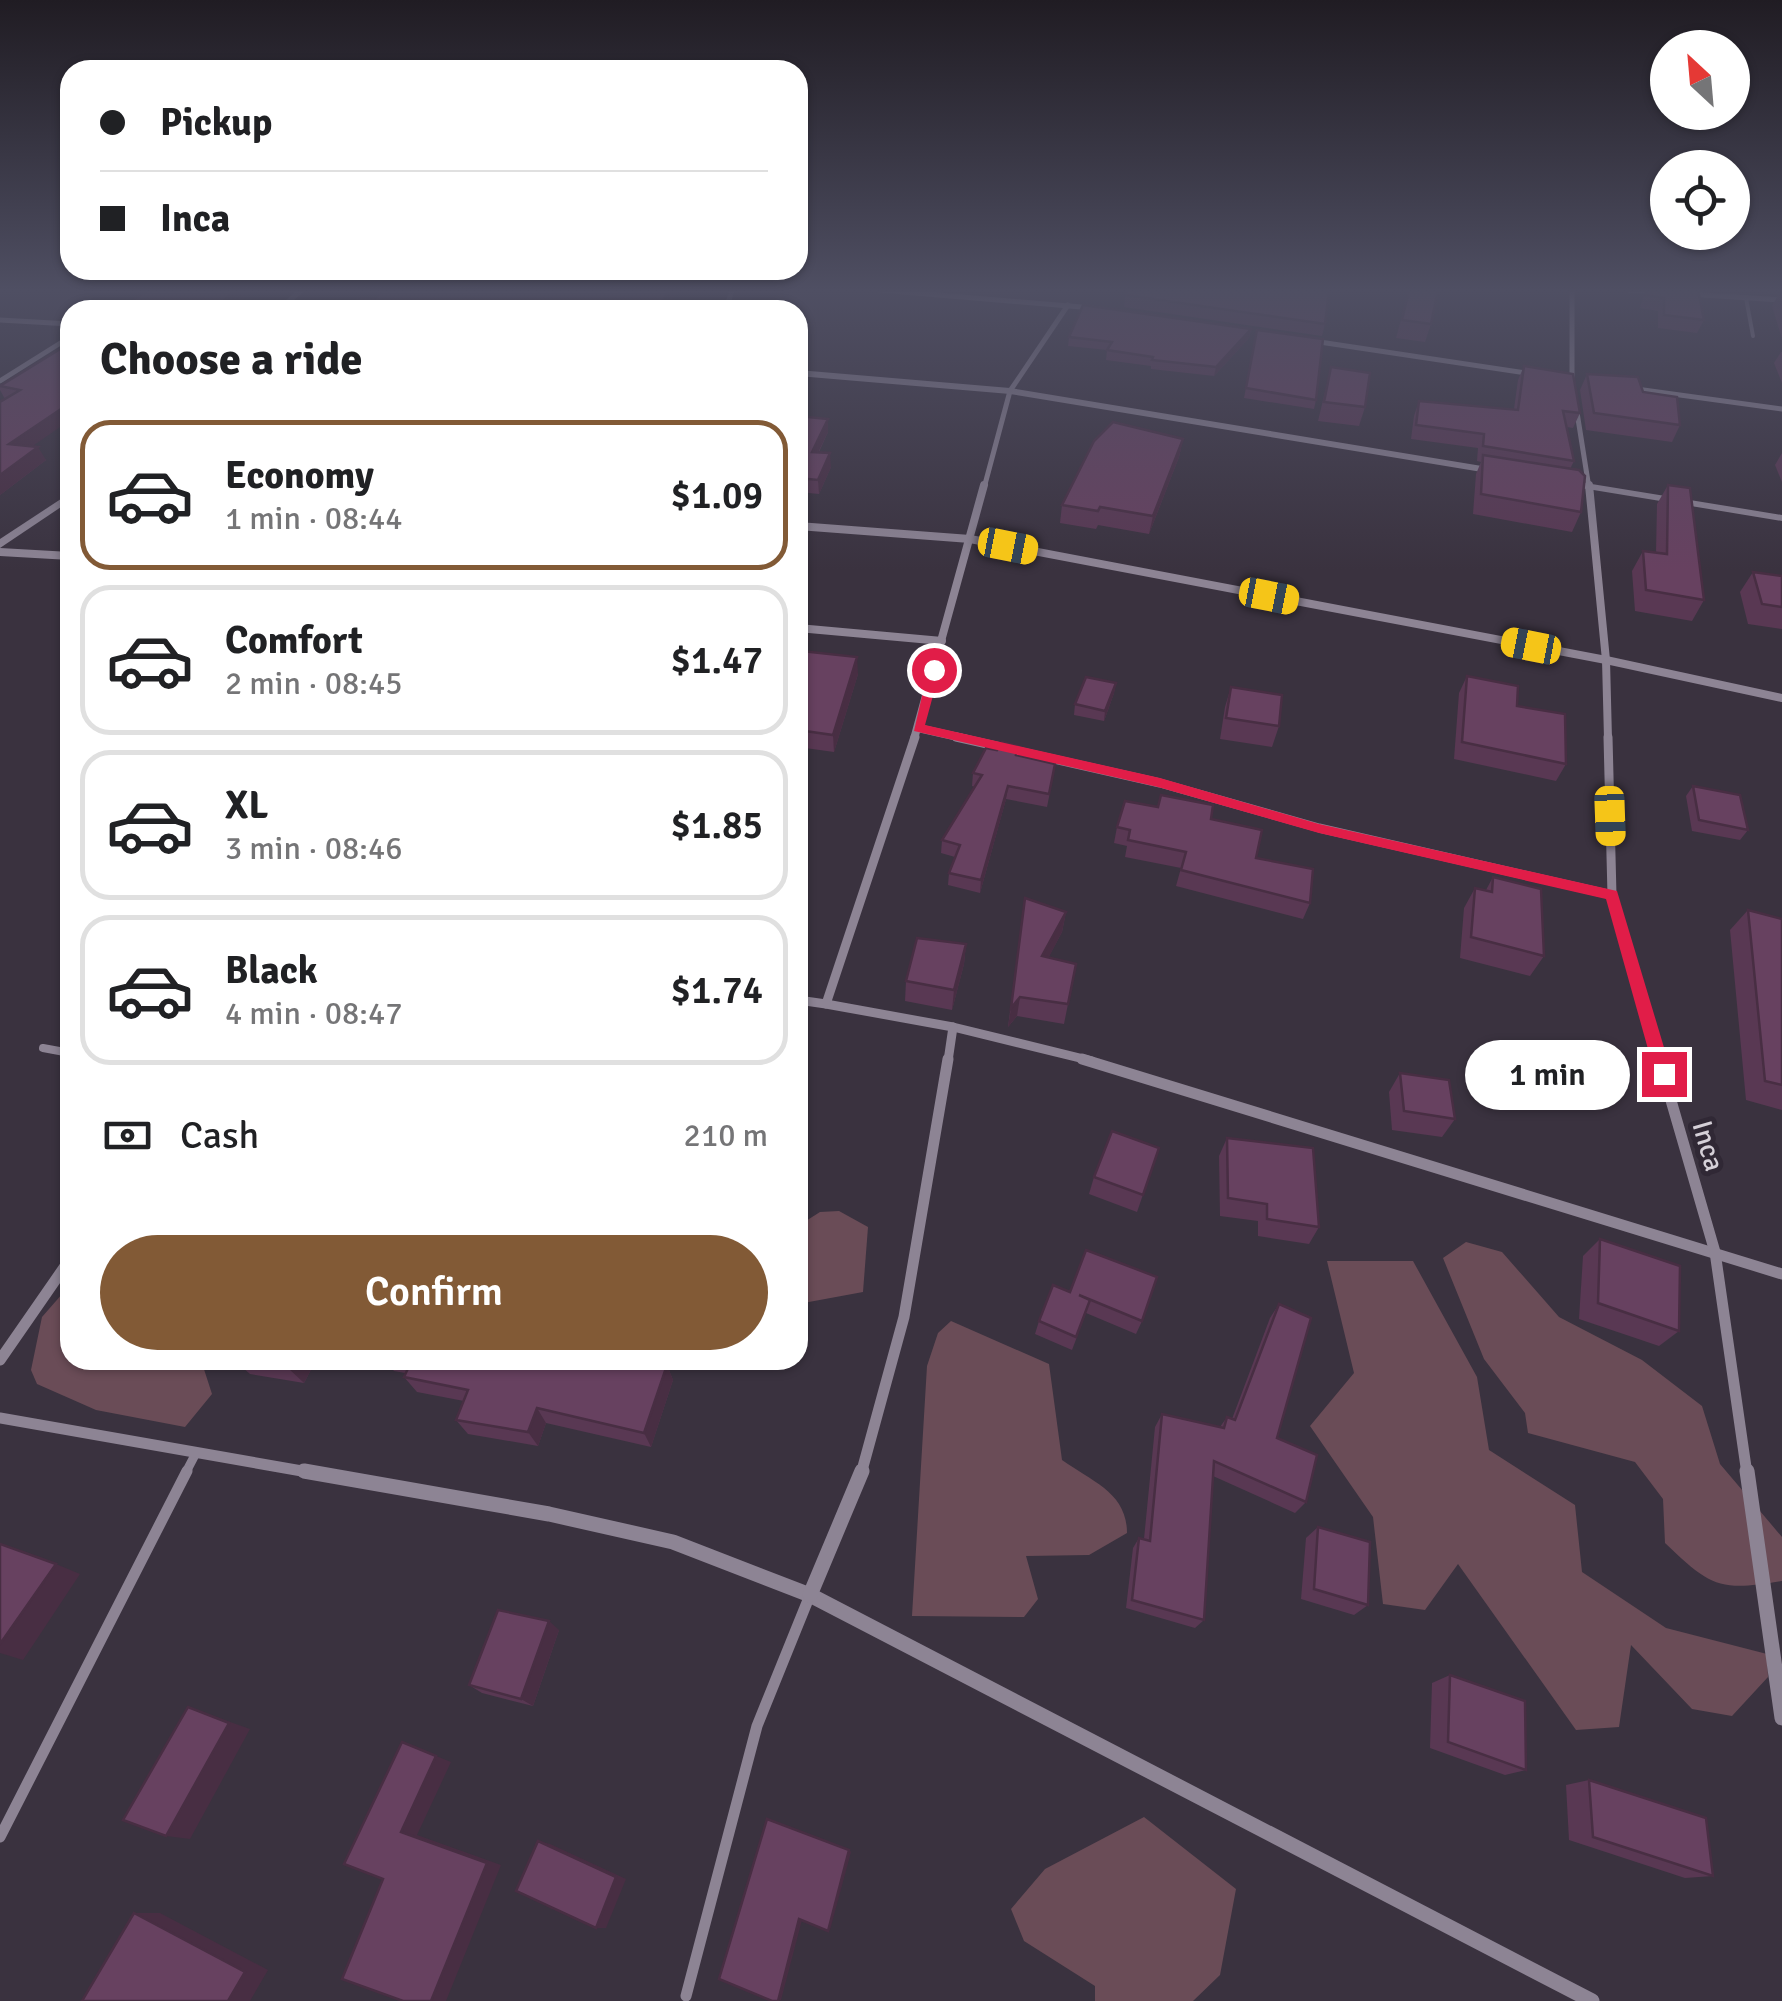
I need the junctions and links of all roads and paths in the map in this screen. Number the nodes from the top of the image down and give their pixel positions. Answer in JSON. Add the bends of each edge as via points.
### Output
{"nodes":[{"id":1,"x":915,"y":383,"type":"edge"},
{"id":2,"x":1015,"y":383,"type":"edge"},
{"id":3,"x":1573,"y":383,"type":"edge"},
{"id":4,"x":1628,"y":388,"type":"edge"},
{"id":5,"x":1010,"y":391,"type":"junction"},
{"id":6,"x":1782,"y":409,"type":"edge"},
{"id":7,"x":1512,"y":474,"type":"edge"},
{"id":8,"x":1550,"y":480,"type":"edge"},
{"id":9,"x":1588,"y":486,"type":"junction"},
{"id":10,"x":60,"y":503,"type":"edge"},
{"id":11,"x":1782,"y":518,"type":"edge"},
{"id":12,"x":808,"y":527,"type":"edge"},
{"id":13,"x":970,"y":539,"type":"junction"},
{"id":14,"x":0,"y":544,"type":"edge"},
{"id":15,"x":0,"y":552,"type":"edge"},
{"id":16,"x":60,"y":555,"type":"edge"},
{"id":17,"x":808,"y":629,"type":"edge"},
{"id":18,"x":942,"y":641,"type":"junction"},
{"id":19,"x":1606,"y":660,"type":"junction"},
{"id":20,"x":1782,"y":698,"type":"edge"},
{"id":21,"x":918,"y":728,"type":"junction"},
{"id":22,"x":1612,"y":895,"type":"junction"},
{"id":23,"x":808,"y":1001,"type":"edge"},
{"id":24,"x":826,"y":1004,"type":"junction"},
{"id":25,"x":953,"y":1026,"type":"junction"},
{"id":26,"x":43,"y":1048,"type":"dead end"},
{"id":27,"x":60,"y":1051,"type":"edge"},
{"id":28,"x":1715,"y":1252,"type":"junction"},
{"id":29,"x":60,"y":1274,"type":"edge"},
{"id":30,"x":1782,"y":1274,"type":"edge"},
{"id":31,"x":0,"y":1360,"type":"edge"},
{"id":32,"x":0,"y":1418,"type":"edge"},
{"id":33,"x":196,"y":1453,"type":"junction"},
{"id":34,"x":810,"y":1594,"type":"junction"},
{"id":35,"x":1782,"y":1718,"type":"edge"},
{"id":36,"x":0,"y":1837,"type":"edge"},
{"id":37,"x":686,"y":1996,"type":"dead end"},
{"id":38,"x":1592,"y":2001,"type":"edge"}],
"edges":[{"from":1,"to":5,"type":"street"},
{"from":2,"to":5,"type":"street"},
{"from":3,"to":9,"type":"street","name":"Inca"},
{"from":4,"to":6,"type":"street"},
{"from":5,"to":7,"type":"street"},
{"from":5,"to":13,"type":"street"},
{"from":8,"to":9,"type":"street"},
{"from":9,"to":11,"type":"street"},
{"from":9,"to":19,"type":"street","name":"Inca"},
{"from":10,"to":14,"type":"street"},
{"from":12,"to":13,"type":"street"},
{"from":13,"to":18,"type":"street"},
{"from":13,"to":19,"type":"street"},
{"from":15,"to":16,"type":"street"},
{"from":17,"to":18,"type":"street"},
{"from":18,"to":21,"type":"street"},
{"from":19,"to":20,"type":"street"},
{"from":19,"to":22,"type":"street","name":"Inca"},
{"from":21,"to":22,"type":"street"},
{"from":21,"to":24,"type":"street"},
{"from":22,"to":28,"type":"street","name":"Inca"},
{"from":23,"to":24,"type":"street"},
{"from":24,"to":25,"type":"street"},
{"from":25,"to":28,"type":"street","via":[[1116,1067]]},
{"from":25,"to":34,"type":"street","via":[[889,1384],[840,1536]]},
{"from":26,"to":27,"type":"lane"},
{"from":28,"to":30,"type":"street"},
{"from":28,"to":35,"type":"street","name":"Inca"},
{"from":29,"to":31,"type":"street"},
{"from":32,"to":33,"type":"street"},
{"from":33,"to":34,"type":"street","via":[[673,1542]]},
{"from":33,"to":36,"type":"lane"},
{"from":34,"to":37,"type":"lane","via":[[758,1726]]},
{"from":34,"to":38,"type":"street"}]}
